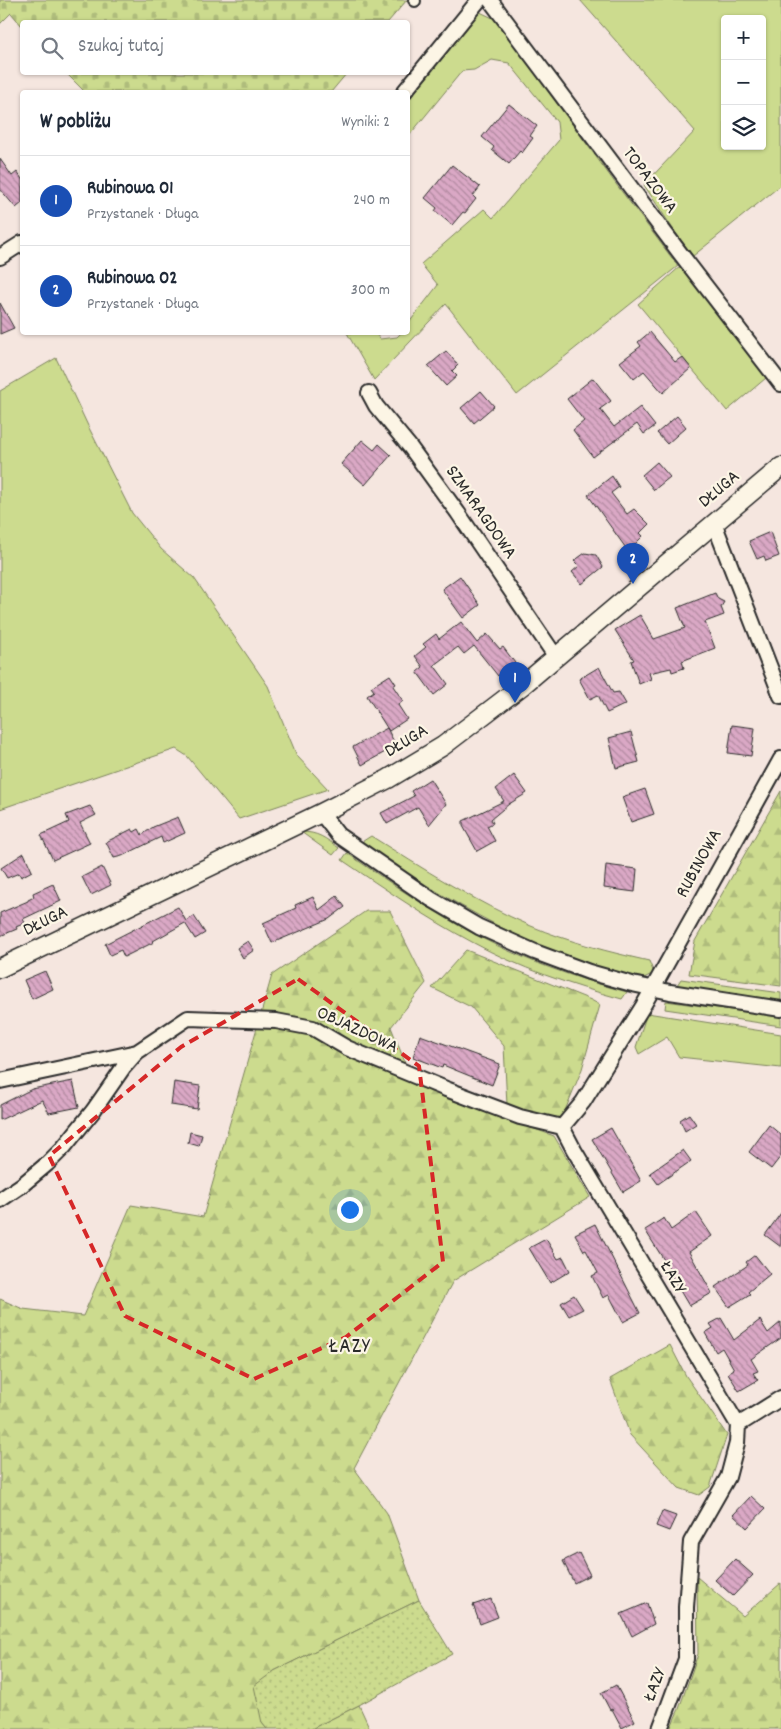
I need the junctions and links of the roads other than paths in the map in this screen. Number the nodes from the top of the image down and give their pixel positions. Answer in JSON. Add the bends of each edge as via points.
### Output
{"nodes":[{"id":1,"x":479,"y":0,"type":"edge"},
{"id":2,"x":490,"y":0,"type":"edge"},
{"id":3,"x":406,"y":90,"type":"edge"},
{"id":4,"x":20,"y":245,"type":"edge"},
{"id":5,"x":0,"y":257,"type":"edge"},
{"id":6,"x":781,"y":384,"type":"edge"},
{"id":7,"x":368,"y":393,"type":"dead end"},
{"id":8,"x":781,"y":467,"type":"edge"},
{"id":9,"x":714,"y":523,"type":"junction"},
{"id":10,"x":556,"y":657,"type":"junction"},
{"id":11,"x":781,"y":696,"type":"edge"},
{"id":12,"x":781,"y":759,"type":"edge"},
{"id":13,"x":321,"y":813,"type":"junction"},
{"id":14,"x":0,"y":968,"type":"edge"},
{"id":15,"x":652,"y":988,"type":"junction"},
{"id":16,"x":781,"y":1009,"type":"edge"},
{"id":17,"x":137,"y":1052,"type":"junction"},
{"id":18,"x":0,"y":1081,"type":"edge"},
{"id":19,"x":562,"y":1127,"type":"junction"},
{"id":20,"x":0,"y":1200,"type":"edge"},
{"id":21,"x":781,"y":1398,"type":"edge"},
{"id":22,"x":738,"y":1426,"type":"junction"},
{"id":23,"x":660,"y":1729,"type":"edge"}],
"edges":[{"from":1,"to":3,"type":"street"},
{"from":2,"to":6,"type":"street","name":"TOPAZOWA"},
{"from":4,"to":5,"type":"street"},
{"from":7,"to":10,"type":"street","name":"SZMARAGDOWA","via":[[458,513]]},
{"from":8,"to":9,"type":"street","name":"DŁUGA"},
{"from":9,"to":10,"type":"street","name":"DŁUGA"},
{"from":9,"to":11,"type":"street"},
{"from":10,"to":13,"type":"street","name":"DŁUGA","via":[[443,746]]},
{"from":12,"to":15,"type":"street","name":"RUBINOWA"},
{"from":13,"to":14,"type":"street","name":"DŁUGA"},
{"from":13,"to":15,"type":"street","via":[[338,835],[431,899],[480,927],[589,972]]},
{"from":15,"to":16,"type":"street"},
{"from":15,"to":19,"type":"street","name":"RUBINOWA","via":[[588,1094]]},
{"from":17,"to":18,"type":"street","name":"OBJAZDOWA"},
{"from":17,"to":19,"type":"street","name":"OBJAZDOWA","via":[[188,1018],[296,1024],[313,1028],[348,1048],[446,1089],[520,1117]]},
{"from":17,"to":20,"type":"street","name":"OBJAZDOWA","via":[[64,1147]]},
{"from":19,"to":22,"type":"street","name":"ŁAZY"},
{"from":21,"to":22,"type":"street"},
{"from":22,"to":23,"type":"street","name":"ŁAZY","via":[[728,1477],[691,1542],[686,1659]]}]}
